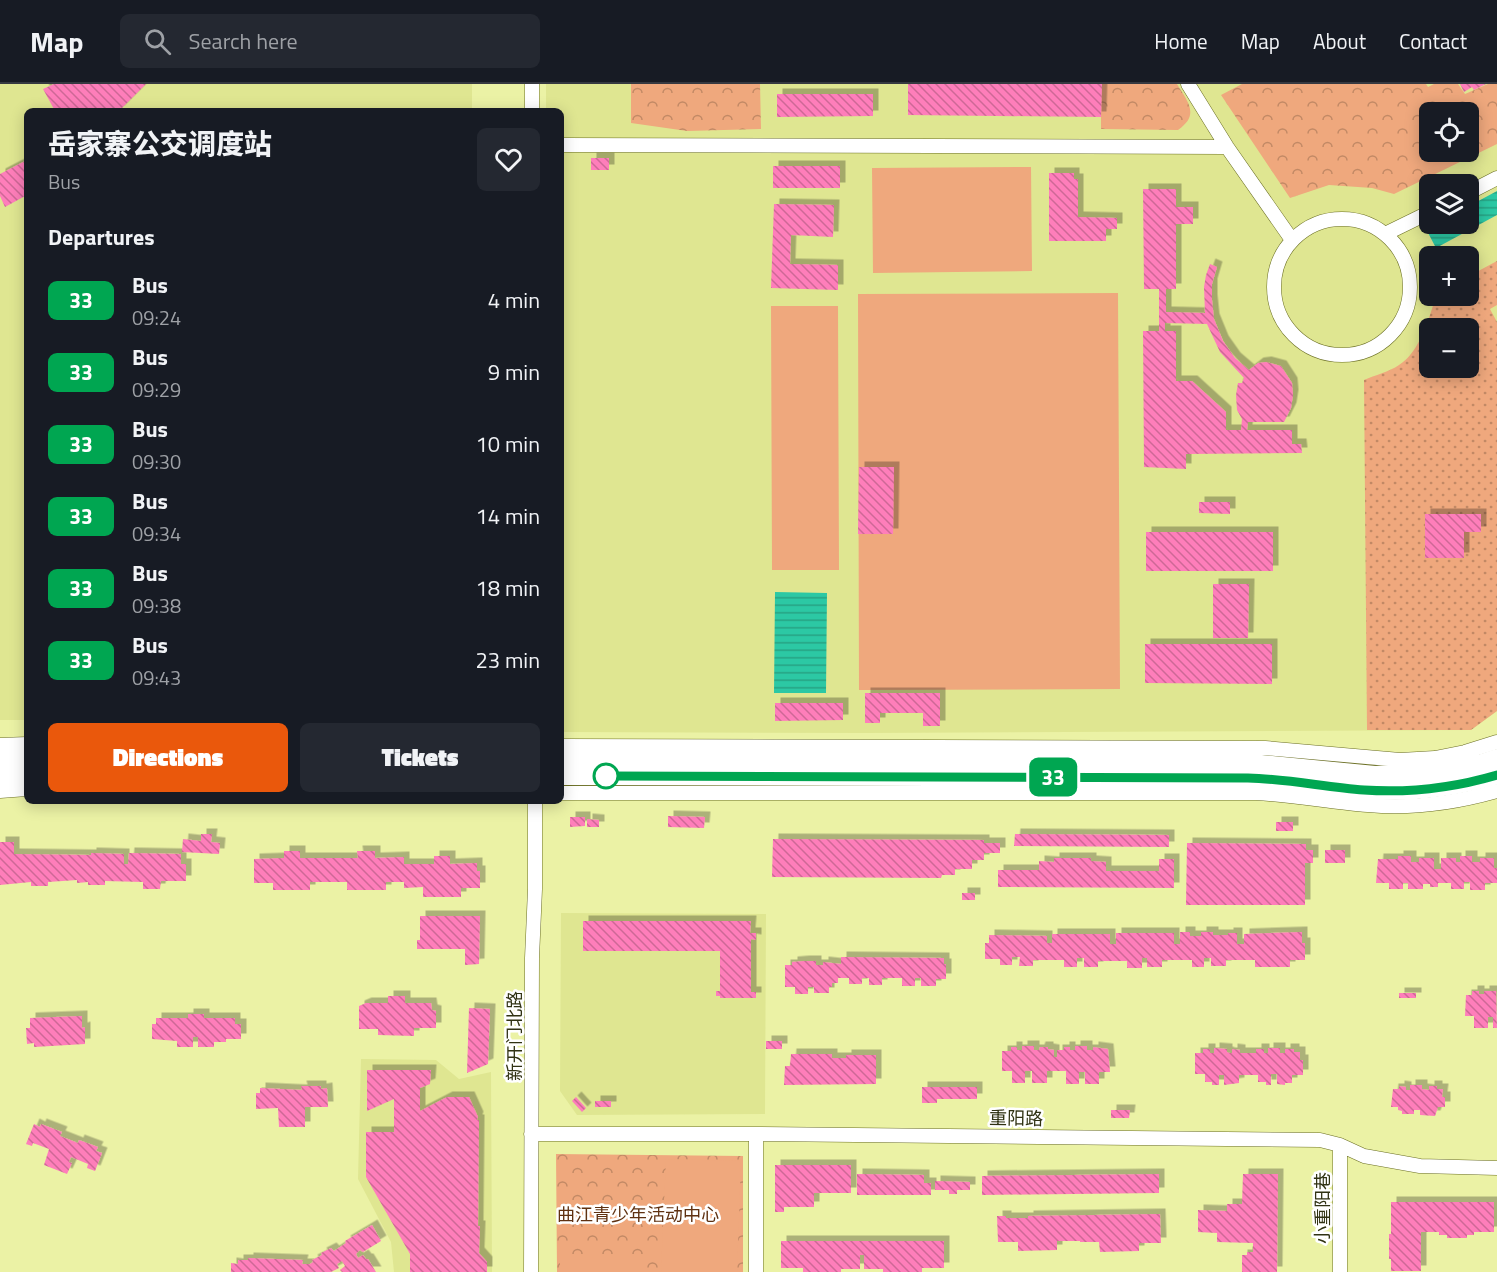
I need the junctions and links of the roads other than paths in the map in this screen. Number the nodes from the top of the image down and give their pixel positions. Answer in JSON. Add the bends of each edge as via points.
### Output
{"nodes":[{"id":1,"x":532,"y":84,"type":"edge"},
{"id":2,"x":1188,"y":84,"type":"edge"},
{"id":3,"x":532,"y":108,"type":"edge"},
{"id":4,"x":564,"y":145,"type":"edge"},
{"id":5,"x":1227,"y":147,"type":"junction"},
{"id":6,"x":1497,"y":178,"type":"edge"},
{"id":7,"x":1479,"y":187,"type":"edge"},
{"id":8,"x":1419,"y":217,"type":"edge"},
{"id":9,"x":1385,"y":234,"type":"junction"},
{"id":10,"x":1292,"y":240,"type":"junction"},
{"id":11,"x":1497,"y":742,"type":"edge"},
{"id":12,"x":24,"y":744,"type":"edge"},
{"id":13,"x":0,"y":745,"type":"edge"},
{"id":14,"x":564,"y":746,"type":"edge"},
{"id":15,"x":1497,"y":758,"type":"edge"},
{"id":16,"x":0,"y":759,"type":"edge"},
{"id":17,"x":24,"y":759,"type":"edge"},
{"id":18,"x":564,"y":759,"type":"edge"},
{"id":19,"x":0,"y":775,"type":"edge"},
{"id":20,"x":24,"y":775,"type":"edge"},
{"id":21,"x":1497,"y":775,"type":"edge"},
{"id":22,"x":564,"y":776,"type":"edge"},
{"id":23,"x":24,"y":789,"type":"edge"},
{"id":24,"x":0,"y":791,"type":"edge"},
{"id":25,"x":1497,"y":792,"type":"edge"},
{"id":26,"x":564,"y":793,"type":"edge"},
{"id":27,"x":535,"y":804,"type":"edge"},
{"id":28,"x":531,"y":1134,"type":"junction"},
{"id":29,"x":756,"y":1134,"type":"junction"},
{"id":30,"x":1340,"y":1145,"type":"junction"},
{"id":31,"x":1497,"y":1168,"type":"edge"},
{"id":32,"x":531,"y":1272,"type":"edge"},
{"id":33,"x":756,"y":1272,"type":"edge"},
{"id":34,"x":1340,"y":1272,"type":"edge"}],
"edges":[{"from":1,"to":3,"type":"street"},
{"from":2,"to":5,"type":"street"},
{"from":4,"to":5,"type":"street"},
{"from":5,"to":10,"type":"street"},
{"from":6,"to":7,"type":"street"},
{"from":8,"to":9,"type":"street"},
{"from":9,"to":10,"type":"street","via":[[1348,219],[1327,220],[1308,227]]},
{"from":9,"to":10,"type":"street","via":[[1399,249],[1407,267],[1408,304],[1388,337],[1354,354],[1314,349],[1282,321],[1274,300],[1274,279],[1280,258]]},
{"from":11,"to":14,"type":"street","via":[[1436,758],[1400,760],[1265,748]]},
{"from":12,"to":13,"type":"street"},
{"from":15,"to":18,"type":"main road","via":[[1437,772],[1375,775],[1251,763]]},
{"from":16,"to":17,"type":"main road"},
{"from":19,"to":20,"type":"main road"},
{"from":21,"to":22,"type":"main road","via":[[1448,787],[1392,791],[1248,778]]},
{"from":23,"to":24,"type":"street"},
{"from":25,"to":26,"type":"street","via":[[1453,802],[1397,806],[1257,793]]},
{"from":27,"to":28,"type":"street","name":"新开门北路"},
{"from":28,"to":29,"type":"street","name":"重阳路"},
{"from":28,"to":32,"type":"street","name":"新开门北路"},
{"from":29,"to":30,"type":"street","name":"重阳路","via":[[1320,1140]]},
{"from":29,"to":33,"type":"street"},
{"from":30,"to":31,"type":"street","name":"重阳路","via":[[1364,1156],[1420,1166]]},
{"from":30,"to":34,"type":"street","name":"小重阳巷"}]}
